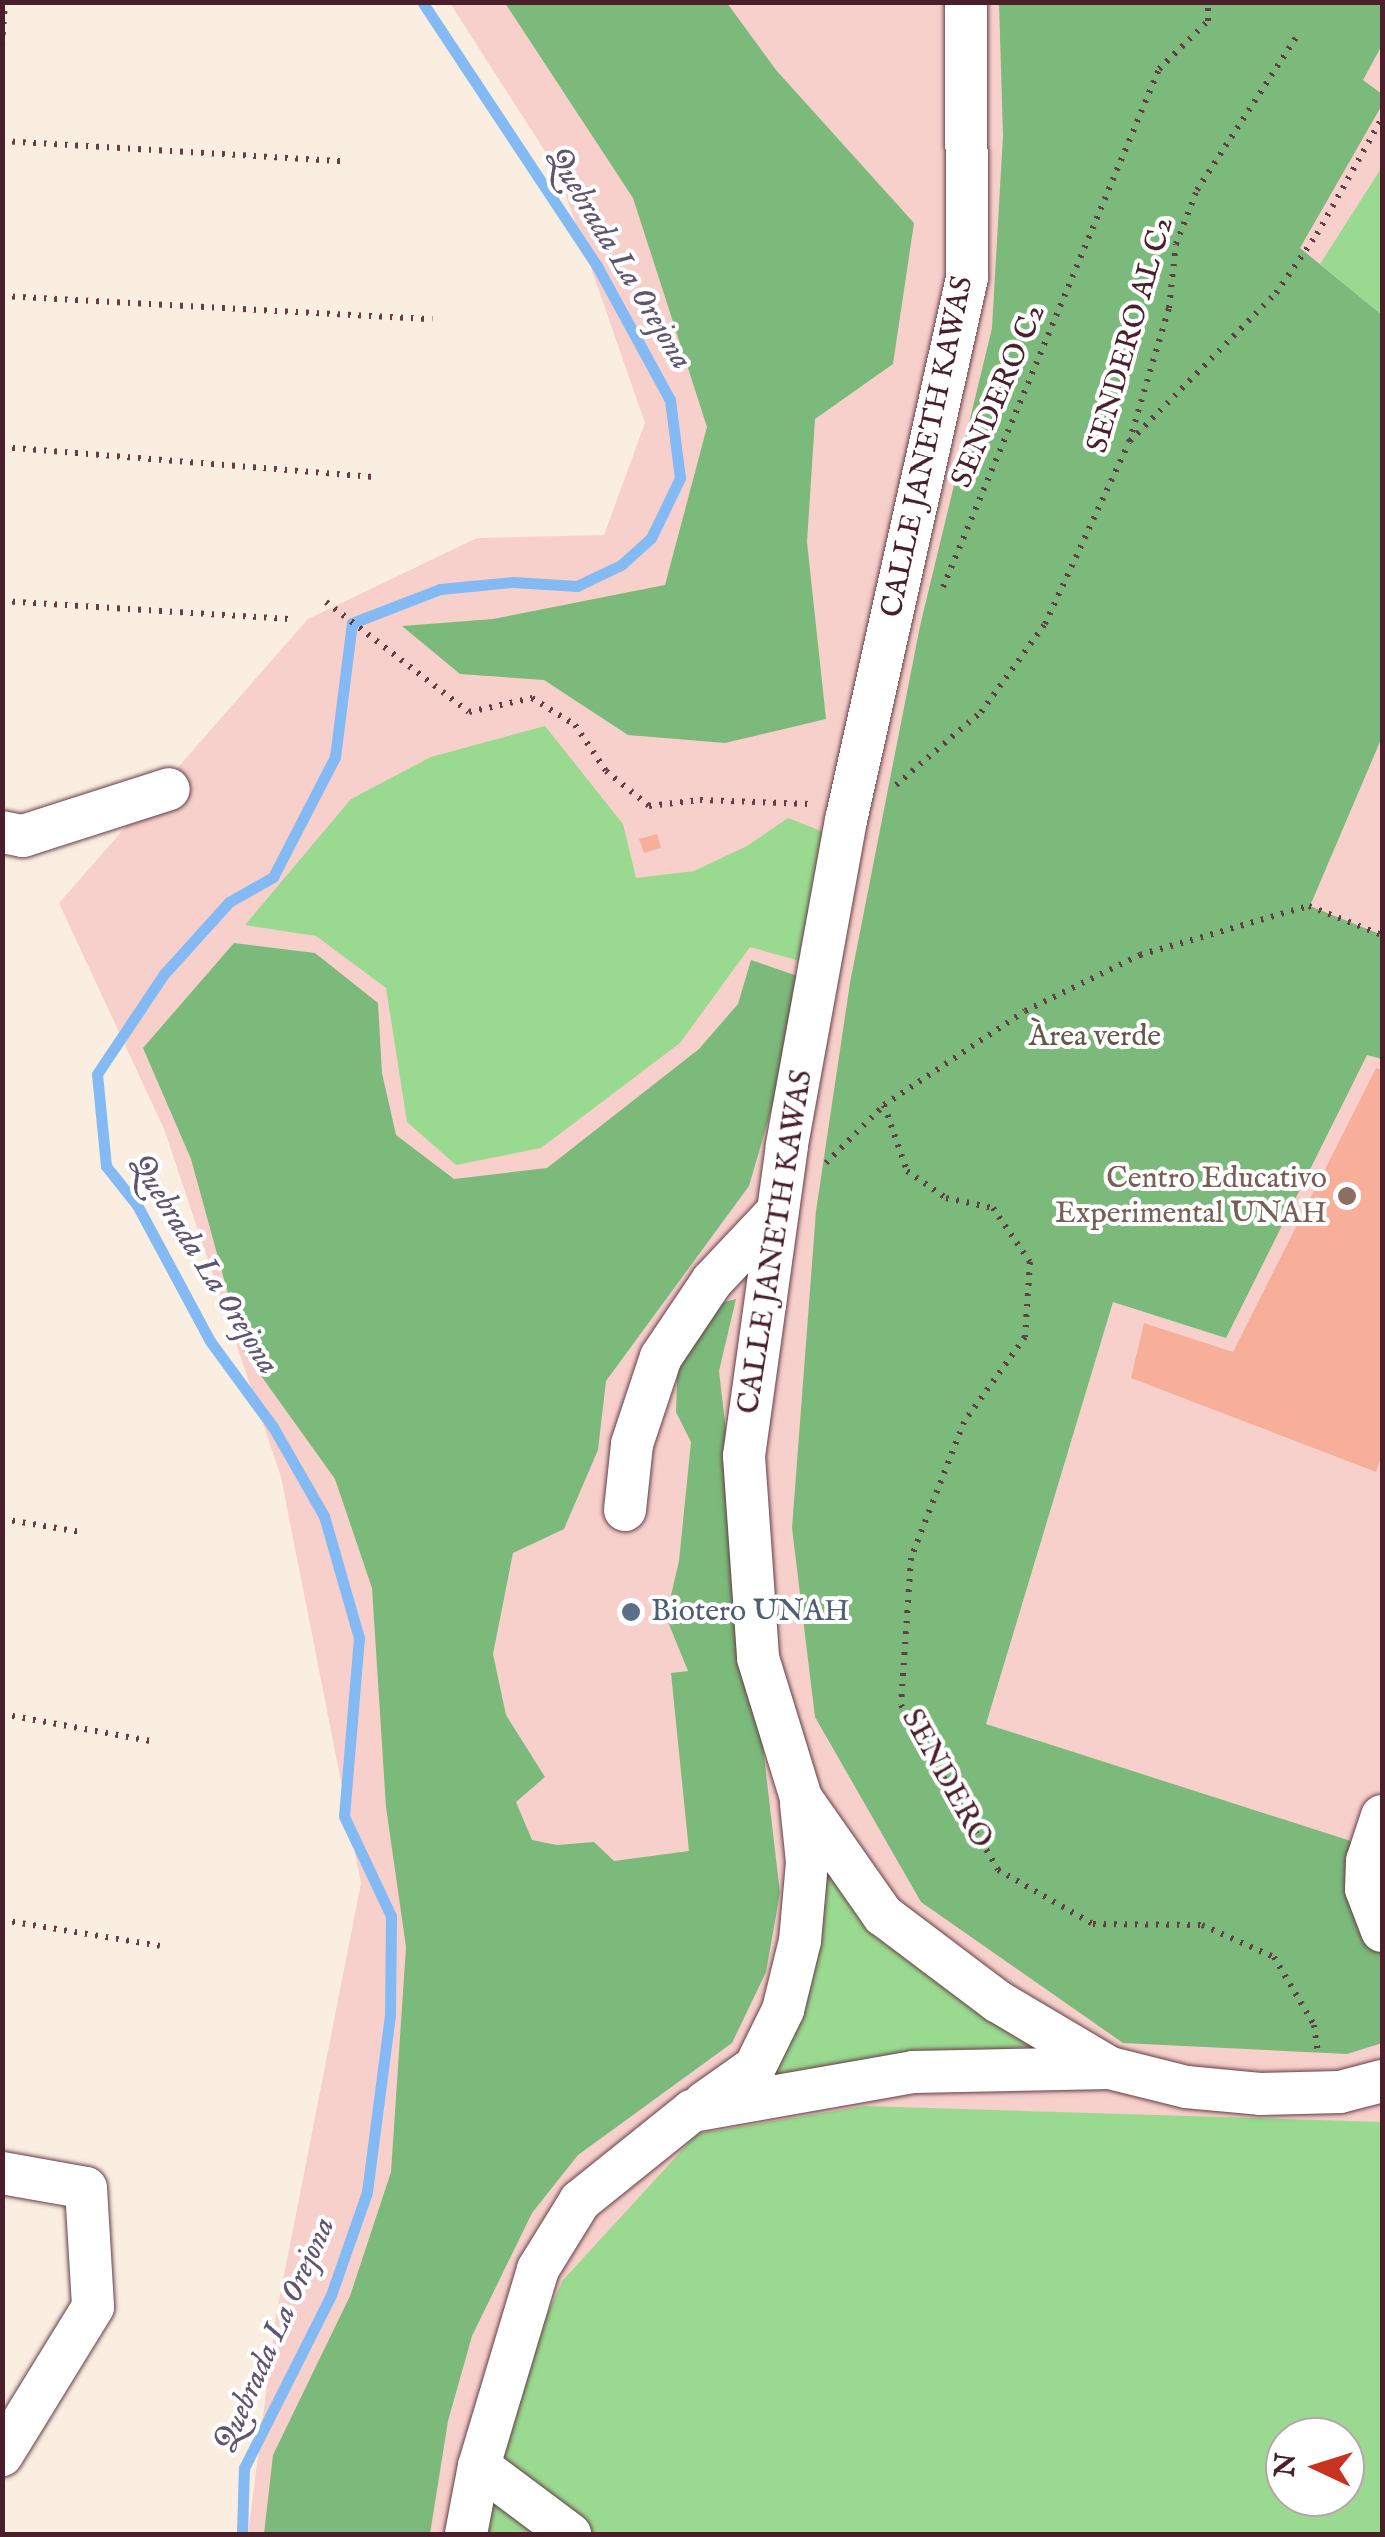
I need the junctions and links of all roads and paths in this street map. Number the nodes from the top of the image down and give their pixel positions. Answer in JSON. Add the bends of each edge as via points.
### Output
{"nodes":[{"id":1,"x":5,"y":2,"type":"edge"},
{"id":2,"x":966,"y":2,"type":"edge"},
{"id":3,"x":1208,"y":2,"type":"edge"},
{"id":4,"x":1299,"y":32,"type":"dead end"},
{"id":5,"x":2,"y":45,"type":"edge"},
{"id":6,"x":1382,"y":118,"type":"edge"},
{"id":7,"x":2,"y":141,"type":"edge"},
{"id":8,"x":342,"y":161,"type":"dead end"},
{"id":9,"x":2,"y":296,"type":"edge"},
{"id":10,"x":432,"y":319,"type":"dead end"},
{"id":11,"x":1129,"y":442,"type":"junction"},
{"id":12,"x":2,"y":447,"type":"edge"},
{"id":13,"x":374,"y":477,"type":"dead end"},
{"id":14,"x":938,"y":600,"type":"dead end"},
{"id":15,"x":2,"y":601,"type":"edge"},
{"id":16,"x":326,"y":602,"type":"dead end"},
{"id":17,"x":292,"y":619,"type":"dead end"},
{"id":18,"x":169,"y":789,"type":"dead end"},
{"id":19,"x":846,"y":820,"type":"junction"},
{"id":20,"x":2,"y":832,"type":"edge"},
{"id":21,"x":1382,"y":934,"type":"edge"},
{"id":22,"x":884,"y":1105,"type":"junction"},
{"id":23,"x":777,"y":1212,"type":"junction"},
{"id":24,"x":624,"y":1510,"type":"dead end"},
{"id":25,"x":2,"y":1519,"type":"edge"},
{"id":26,"x":81,"y":1532,"type":"dead end"},
{"id":27,"x":2,"y":1714,"type":"edge"},
{"id":28,"x":151,"y":1741,"type":"dead end"},
{"id":29,"x":801,"y":1798,"type":"junction"},
{"id":30,"x":1382,"y":1816,"type":"edge"},
{"id":31,"x":2,"y":1920,"type":"edge"},
{"id":32,"x":1382,"y":1931,"type":"edge"},
{"id":33,"x":160,"y":1946,"type":"dead end"},
{"id":34,"x":1110,"y":2068,"type":"junction"},
{"id":35,"x":1382,"y":2081,"type":"edge"},
{"id":36,"x":1322,"y":2092,"type":"junction"},
{"id":37,"x":692,"y":2112,"type":"junction"},
{"id":38,"x":2,"y":2174,"type":"edge"},
{"id":39,"x":2,"y":2455,"type":"edge"},
{"id":40,"x":479,"y":2466,"type":"junction"},
{"id":41,"x":466,"y":2534,"type":"edge"},
{"id":42,"x":570,"y":2534,"type":"edge"}],
"edges":[{"from":1,"to":5,"type":"path"},
{"from":2,"to":19,"type":"street","name":"CALLE JANETH KAWAS","via":[[967,278]]},
{"from":3,"to":14,"type":"path","name":"SENDERO C2","via":[[1208,21],[1159,70]]},
{"from":4,"to":11,"type":"path","name":"SENDERO AL C2","via":[[1197,190],[1176,244],[1168,308]]},
{"from":6,"to":11,"type":"path","via":[[1276,293]]},
{"from":7,"to":8,"type":"path"},
{"from":9,"to":10,"type":"path"},
{"from":11,"to":19,"type":"path","name":"SENDERO AL C2","via":[[1045,624],[981,712]]},
{"from":12,"to":13,"type":"path"},
{"from":15,"to":17,"type":"path"},
{"from":16,"to":19,"type":"path","via":[[469,712],[532,698],[575,725],[606,772],[649,806],[700,800],[806,803]]},
{"from":18,"to":20,"type":"street","via":[[23,836]]},
{"from":19,"to":23,"type":"street","name":"CALLE JANETH KAWAS"},
{"from":21,"to":22,"type":"path","via":[[1309,906],[1140,955],[1024,1012]]},
{"from":22,"to":23,"type":"path"},
{"from":22,"to":36,"type":"path","name":"SENDERO","via":[[907,1171],[946,1198],[993,1208],[1030,1262],[1025,1337],[964,1422],[911,1558],[901,1705],[998,1870],[1093,1924],[1202,1925],[1274,1958],[1314,2026]]},
{"from":23,"to":24,"type":"street","via":[[712,1281],[662,1357],[632,1444]]},
{"from":23,"to":29,"type":"street","name":"CALLE JANETH KAWAS","via":[[744,1456],[758,1658]]},
{"from":25,"to":26,"type":"path"},
{"from":27,"to":28,"type":"path"},
{"from":29,"to":34,"type":"street","name":"CALLE JANETH KAWAS","via":[[884,1916],[996,2000]]},
{"from":29,"to":37,"type":"street","via":[[808,1862],[800,1941],[783,2010],[755,2067]]},
{"from":30,"to":32,"type":"street","via":[[1366,1889]]},
{"from":31,"to":33,"type":"path"},
{"from":34,"to":36,"type":"street","name":"CALLE JANETH KAWAS","via":[[1186,2087]]},
{"from":34,"to":37,"type":"street","via":[[913,2072]]},
{"from":35,"to":36,"type":"street","name":"CALLE JANETH KAWAS"},
{"from":37,"to":40,"type":"street","via":[[580,2201],[538,2269]]},
{"from":38,"to":39,"type":"street","via":[[86,2188],[93,2307]]},
{"from":40,"to":41,"type":"street"},
{"from":40,"to":42,"type":"street"}]}
